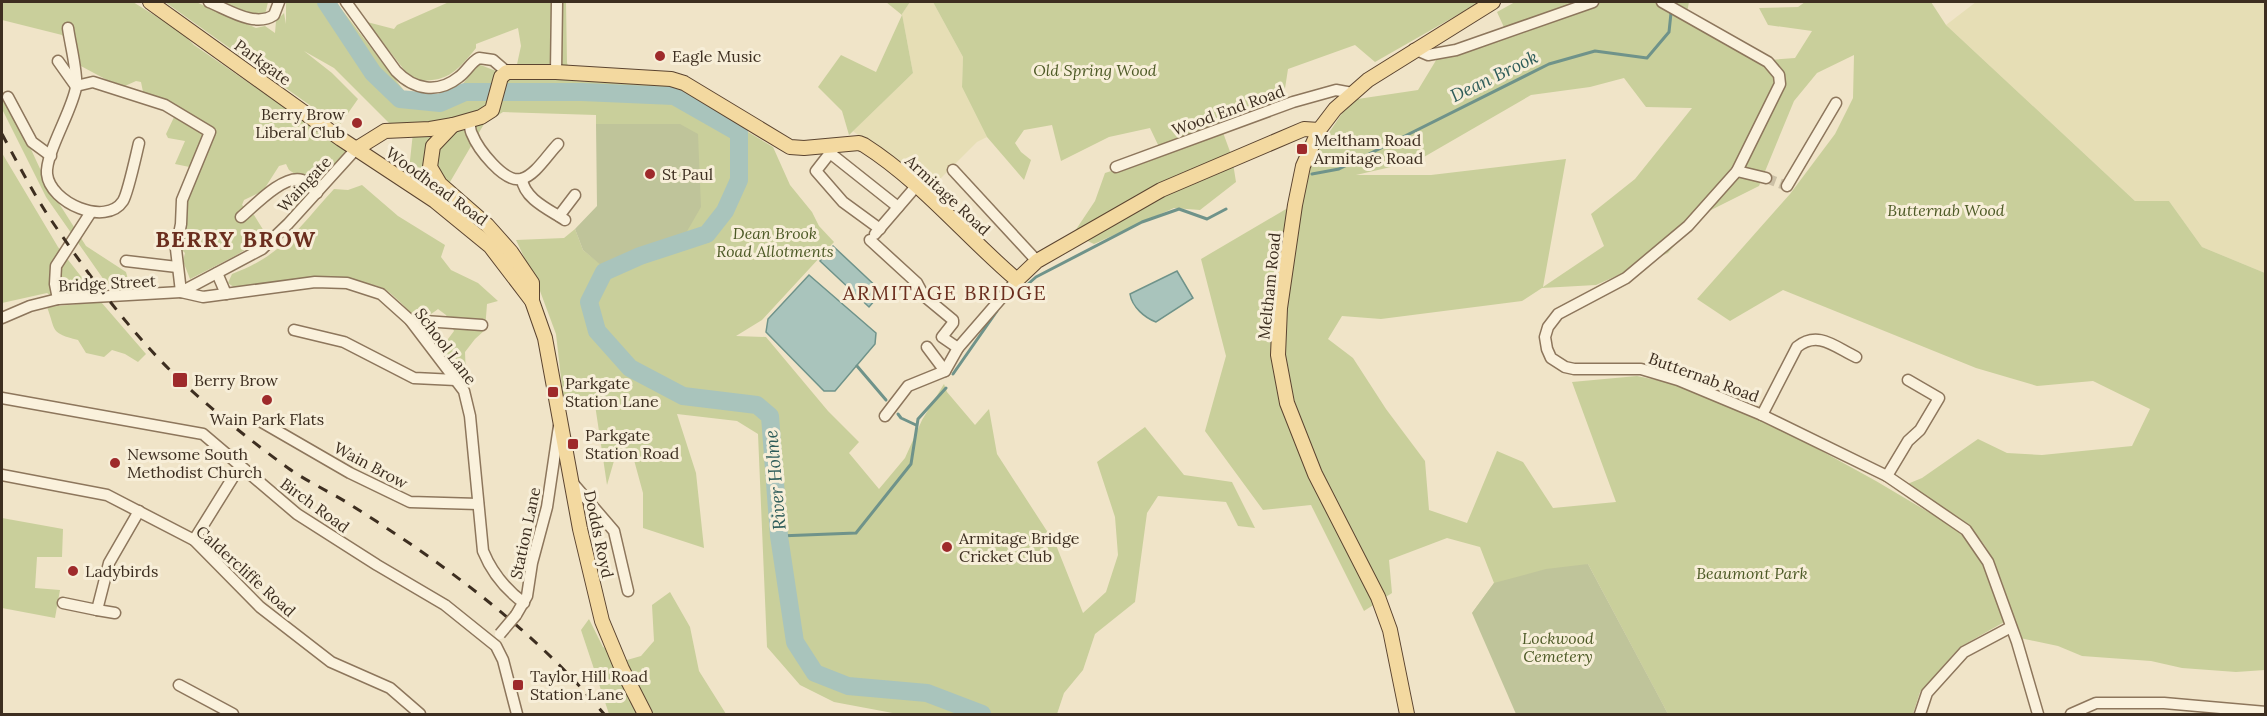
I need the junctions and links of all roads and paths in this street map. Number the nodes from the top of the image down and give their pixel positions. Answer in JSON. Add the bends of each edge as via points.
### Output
{"nodes":[{"id":1,"x":150,"y":2,"type":"edge"},
{"id":2,"x":209,"y":2,"type":"edge"},
{"id":3,"x":279,"y":2,"type":"edge"},
{"id":4,"x":346,"y":2,"type":"edge"},
{"id":5,"x":557,"y":2,"type":"edge"},
{"id":6,"x":1493,"y":2,"type":"edge"},
{"id":7,"x":1593,"y":2,"type":"edge"},
{"id":8,"x":1662,"y":2,"type":"edge"},
{"id":9,"x":68,"y":28,"type":"dead end"},
{"id":10,"x":1414,"y":49,"type":"junction"},
{"id":11,"x":58,"y":61,"type":"dead end"},
{"id":12,"x":556,"y":72,"type":"junction"},
{"id":13,"x":503,"y":77,"type":"junction"},
{"id":14,"x":76,"y":86,"type":"junction"},
{"id":15,"x":1352,"y":93,"type":"junction"},
{"id":16,"x":8,"y":97,"type":"dead end"},
{"id":17,"x":1836,"y":103,"type":"dead end"},
{"id":18,"x":469,"y":121,"type":"junction"},
{"id":19,"x":453,"y":125,"type":"junction"},
{"id":20,"x":1319,"y":130,"type":"junction"},
{"id":21,"x":139,"y":143,"type":"dead end"},
{"id":22,"x":558,"y":144,"type":"dead end"},
{"id":23,"x":356,"y":149,"type":"junction"},
{"id":24,"x":830,"y":149,"type":"junction"},
{"id":25,"x":51,"y":156,"type":"junction"},
{"id":26,"x":1116,"y":167,"type":"dead end"},
{"id":27,"x":953,"y":170,"type":"dead end"},
{"id":28,"x":1737,"y":171,"type":"junction"},
{"id":29,"x":1766,"y":178,"type":"tunnel mouth"},
{"id":30,"x":522,"y":179,"type":"junction"},
{"id":31,"x":918,"y":184,"type":"junction"},
{"id":32,"x":1787,"y":186,"type":"dead end"},
{"id":33,"x":317,"y":193,"type":"junction"},
{"id":34,"x":575,"y":195,"type":"dead end"},
{"id":35,"x":898,"y":207,"type":"junction"},
{"id":36,"x":91,"y":212,"type":"junction"},
{"id":37,"x":241,"y":217,"type":"dead end"},
{"id":38,"x":880,"y":229,"type":"junction"},
{"id":39,"x":126,"y":261,"type":"dead end"},
{"id":40,"x":1037,"y":261,"type":"junction"},
{"id":41,"x":177,"y":267,"type":"junction"},
{"id":42,"x":218,"y":273,"type":"junction"},
{"id":43,"x":1017,"y":280,"type":"junction"},
{"id":44,"x":181,"y":292,"type":"junction"},
{"id":45,"x":226,"y":294,"type":"junction"},
{"id":46,"x":58,"y":299,"type":"junction"},
{"id":47,"x":532,"y":302,"type":"junction"},
{"id":48,"x":2,"y":318,"type":"edge"},
{"id":49,"x":410,"y":320,"type":"junction"},
{"id":50,"x":482,"y":325,"type":"dead end"},
{"id":51,"x":294,"y":330,"type":"dead end"},
{"id":52,"x":927,"y":347,"type":"dead end"},
{"id":53,"x":958,"y":348,"type":"junction"},
{"id":54,"x":1857,"y":357,"type":"dead end"},
{"id":55,"x":945,"y":371,"type":"junction"},
{"id":56,"x":456,"y":380,"type":"junction"},
{"id":57,"x":1908,"y":380,"type":"dead end"},
{"id":58,"x":2,"y":398,"type":"edge"},
{"id":59,"x":1762,"y":415,"type":"junction"},
{"id":60,"x":885,"y":416,"type":"dead end"},
{"id":61,"x":560,"y":417,"type":"junction"},
{"id":62,"x":260,"y":421,"type":"dead end"},
{"id":63,"x":240,"y":466,"type":"junction"},
{"id":64,"x":2,"y":475,"type":"edge"},
{"id":65,"x":1887,"y":476,"type":"junction"},
{"id":66,"x":571,"y":481,"type":"junction"},
{"id":67,"x":478,"y":504,"type":"junction"},
{"id":68,"x":139,"y":511,"type":"junction"},
{"id":69,"x":194,"y":540,"type":"junction"},
{"id":70,"x":628,"y":591,"type":"dead end"},
{"id":71,"x":63,"y":603,"type":"dead end"},
{"id":72,"x":524,"y":603,"type":"junction"},
{"id":73,"x":97,"y":610,"type":"junction"},
{"id":74,"x":115,"y":613,"type":"dead end"},
{"id":75,"x":2011,"y":627,"type":"junction"},
{"id":76,"x":496,"y":646,"type":"junction"},
{"id":77,"x":179,"y":686,"type":"dead end"},
{"id":78,"x":2165,"y":709,"type":"edge"},
{"id":79,"x":2265,"y":712,"type":"edge"},
{"id":80,"x":232,"y":714,"type":"edge"},
{"id":81,"x":420,"y":714,"type":"edge"},
{"id":82,"x":517,"y":714,"type":"edge"},
{"id":83,"x":645,"y":714,"type":"edge"},
{"id":84,"x":1407,"y":714,"type":"edge"},
{"id":85,"x":1920,"y":714,"type":"edge"},
{"id":86,"x":2038,"y":714,"type":"edge"},
{"id":87,"x":2071,"y":714,"type":"edge"}],
"edges":[{"from":1,"to":23,"type":"main road","name":"Parkgate"},
{"from":2,"to":3,"type":"street","via":[[259,20],[274,15]]},
{"from":4,"to":13,"type":"street","via":[[406,82],[416,86],[447,85],[479,57],[493,60]]},
{"from":5,"to":12,"type":"street"},
{"from":6,"to":10,"type":"main road","name":"Meltham Road"},
{"from":7,"to":10,"type":"street","via":[[1456,50],[1428,55]]},
{"from":8,"to":28,"type":"street","name":"Butternab Road","via":[[1768,62],[1779,75],[1778,91]]},
{"from":9,"to":14,"type":"street"},
{"from":10,"to":15,"type":"main road","name":"Meltham Road"},
{"from":11,"to":14,"type":"street"},
{"from":12,"to":13,"type":"main road","name":"Armitage Road"},
{"from":12,"to":24,"type":"main road","name":"Armitage Road","via":[[671,79],[790,147]]},
{"from":13,"to":18,"type":"main road","via":[[488,114]]},
{"from":14,"to":25,"type":"street"},
{"from":14,"to":41,"type":"street","via":[[93,82],[165,105],[210,132],[182,200]]},
{"from":15,"to":20,"type":"main road","name":"Meltham Road"},
{"from":15,"to":26,"type":"street","name":"Wood End Road","via":[[1336,90],[1293,102]]},
{"from":16,"to":25,"type":"street","via":[[32,142]]},
{"from":17,"to":32,"type":"street"},
{"from":18,"to":19,"type":"main road"},
{"from":18,"to":30,"type":"street","via":[[471,134],[495,168],[510,179]]},
{"from":19,"to":23,"type":"main road","via":[[382,128]]},
{"from":19,"to":47,"type":"main road","via":[[433,146],[430,167],[440,183],[511,252],[532,283]]},
{"from":20,"to":40,"type":"main road","via":[[1304,129],[1161,190]]},
{"from":20,"to":84,"type":"main road","name":"Meltham Road","via":[[1304,166],[1295,205],[1280,308],[1278,355],[1287,403],[1315,474],[1378,597],[1390,630]]},
{"from":21,"to":36,"type":"street","via":[[123,201],[113,209]]},
{"from":22,"to":30,"type":"street"},
{"from":23,"to":33,"type":"street","name":"Waingate"},
{"from":23,"to":47,"type":"main road","name":"Woodhead Road","via":[[435,201],[490,246]]},
{"from":24,"to":31,"type":"main road","name":"Armitage Road","via":[[859,143]]},
{"from":24,"to":35,"type":"street"},
{"from":24,"to":38,"type":"street","via":[[816,171],[843,202]]},
{"from":25,"to":36,"type":"street","via":[[47,174],[54,189],[66,203]]},
{"from":27,"to":40,"type":"street"},
{"from":28,"to":29,"type":"street"},
{"from":28,"to":59,"type":"street","name":"Butternab Road","via":[[1688,225],[1626,278],[1558,314],[1548,327],[1545,344],[1551,358],[1565,367],[1641,369]]},
{"from":30,"to":34,"type":"street","via":[[530,196],[562,218]]},
{"from":31,"to":35,"type":"street"},
{"from":31,"to":43,"type":"main road","name":"Armitage Road"},
{"from":33,"to":37,"type":"street","via":[[303,181],[292,179]]},
{"from":33,"to":42,"type":"street","name":"Waingate","via":[[261,249]]},
{"from":35,"to":38,"type":"street"},
{"from":36,"to":46,"type":"street","via":[[56,266]]},
{"from":38,"to":53,"type":"street","via":[[868,242],[953,320],[942,337]]},
{"from":39,"to":41,"type":"street"},
{"from":40,"to":43,"type":"main road"},
{"from":41,"to":44,"type":"street"},
{"from":42,"to":44,"type":"street","name":"Waingate"},
{"from":42,"to":45,"type":"street"},
{"from":43,"to":53,"type":"street"},
{"from":44,"to":45,"type":"street","name":"School Lane","via":[[202,297]]},
{"from":44,"to":46,"type":"street","name":"Bridge Street"},
{"from":45,"to":49,"type":"street","name":"School Lane","via":[[315,282],[347,283],[381,294]]},
{"from":46,"to":48,"type":"street","name":"Bridge Street"},
{"from":47,"to":61,"type":"main road","name":"Woodhead Road","via":[[545,338]]},
{"from":49,"to":50,"type":"street"},
{"from":49,"to":56,"type":"street","name":"School Lane"},
{"from":51,"to":56,"type":"street","via":[[344,342],[414,378]]},
{"from":52,"to":55,"type":"street"},
{"from":53,"to":55,"type":"street"},
{"from":54,"to":59,"type":"street","via":[[1817,338],[1805,340],[1797,347]]},
{"from":55,"to":60,"type":"street","via":[[908,386]]},
{"from":56,"to":67,"type":"street","name":"School Lane","via":[[468,401]]},
{"from":57,"to":65,"type":"street","via":[[1939,398]]},
{"from":58,"to":63,"type":"street","name":"Birch Road","via":[[204,434]]},
{"from":59,"to":65,"type":"street","name":"Butternab Road"},
{"from":61,"to":66,"type":"main road","name":"Dodds Royd"},
{"from":61,"to":72,"type":"street","name":"Station Lane","via":[[547,507]]},
{"from":62,"to":67,"type":"street","name":"Wain Brow","via":[[410,502]]},
{"from":63,"to":69,"type":"street"},
{"from":63,"to":76,"type":"street","name":"Birch Road","via":[[297,514],[445,605]]},
{"from":64,"to":68,"type":"street","name":"Caldercliffe Road","via":[[107,495]]},
{"from":65,"to":75,"type":"street","name":"Butternab Road","via":[[1966,530],[1988,562]]},
{"from":66,"to":70,"type":"street","via":[[614,531]]},
{"from":66,"to":83,"type":"main road","name":"Dodds Royd","via":[[602,621]]},
{"from":67,"to":72,"type":"street","name":"School Lane","via":[[483,551],[490,569]]},
{"from":68,"to":69,"type":"street","name":"Caldercliffe Road"},
{"from":68,"to":73,"type":"street","via":[[109,563]]},
{"from":69,"to":81,"type":"street","name":"Caldercliffe Road","via":[[260,608],[331,662],[390,688]]},
{"from":71,"to":73,"type":"street"},
{"from":72,"to":76,"type":"street","name":"Station Lane","bridge":true,"via":[[500,633]]},
{"from":73,"to":74,"type":"street"},
{"from":75,"to":85,"type":"street","via":[[1964,652],[1927,693]]},
{"from":75,"to":86,"type":"street","name":"Butternab Road"},
{"from":76,"to":82,"type":"street"},
{"from":77,"to":80,"type":"street"},
{"from":78,"to":79,"type":"street"},
{"from":78,"to":87,"type":"street","via":[[2096,703]]}]}
